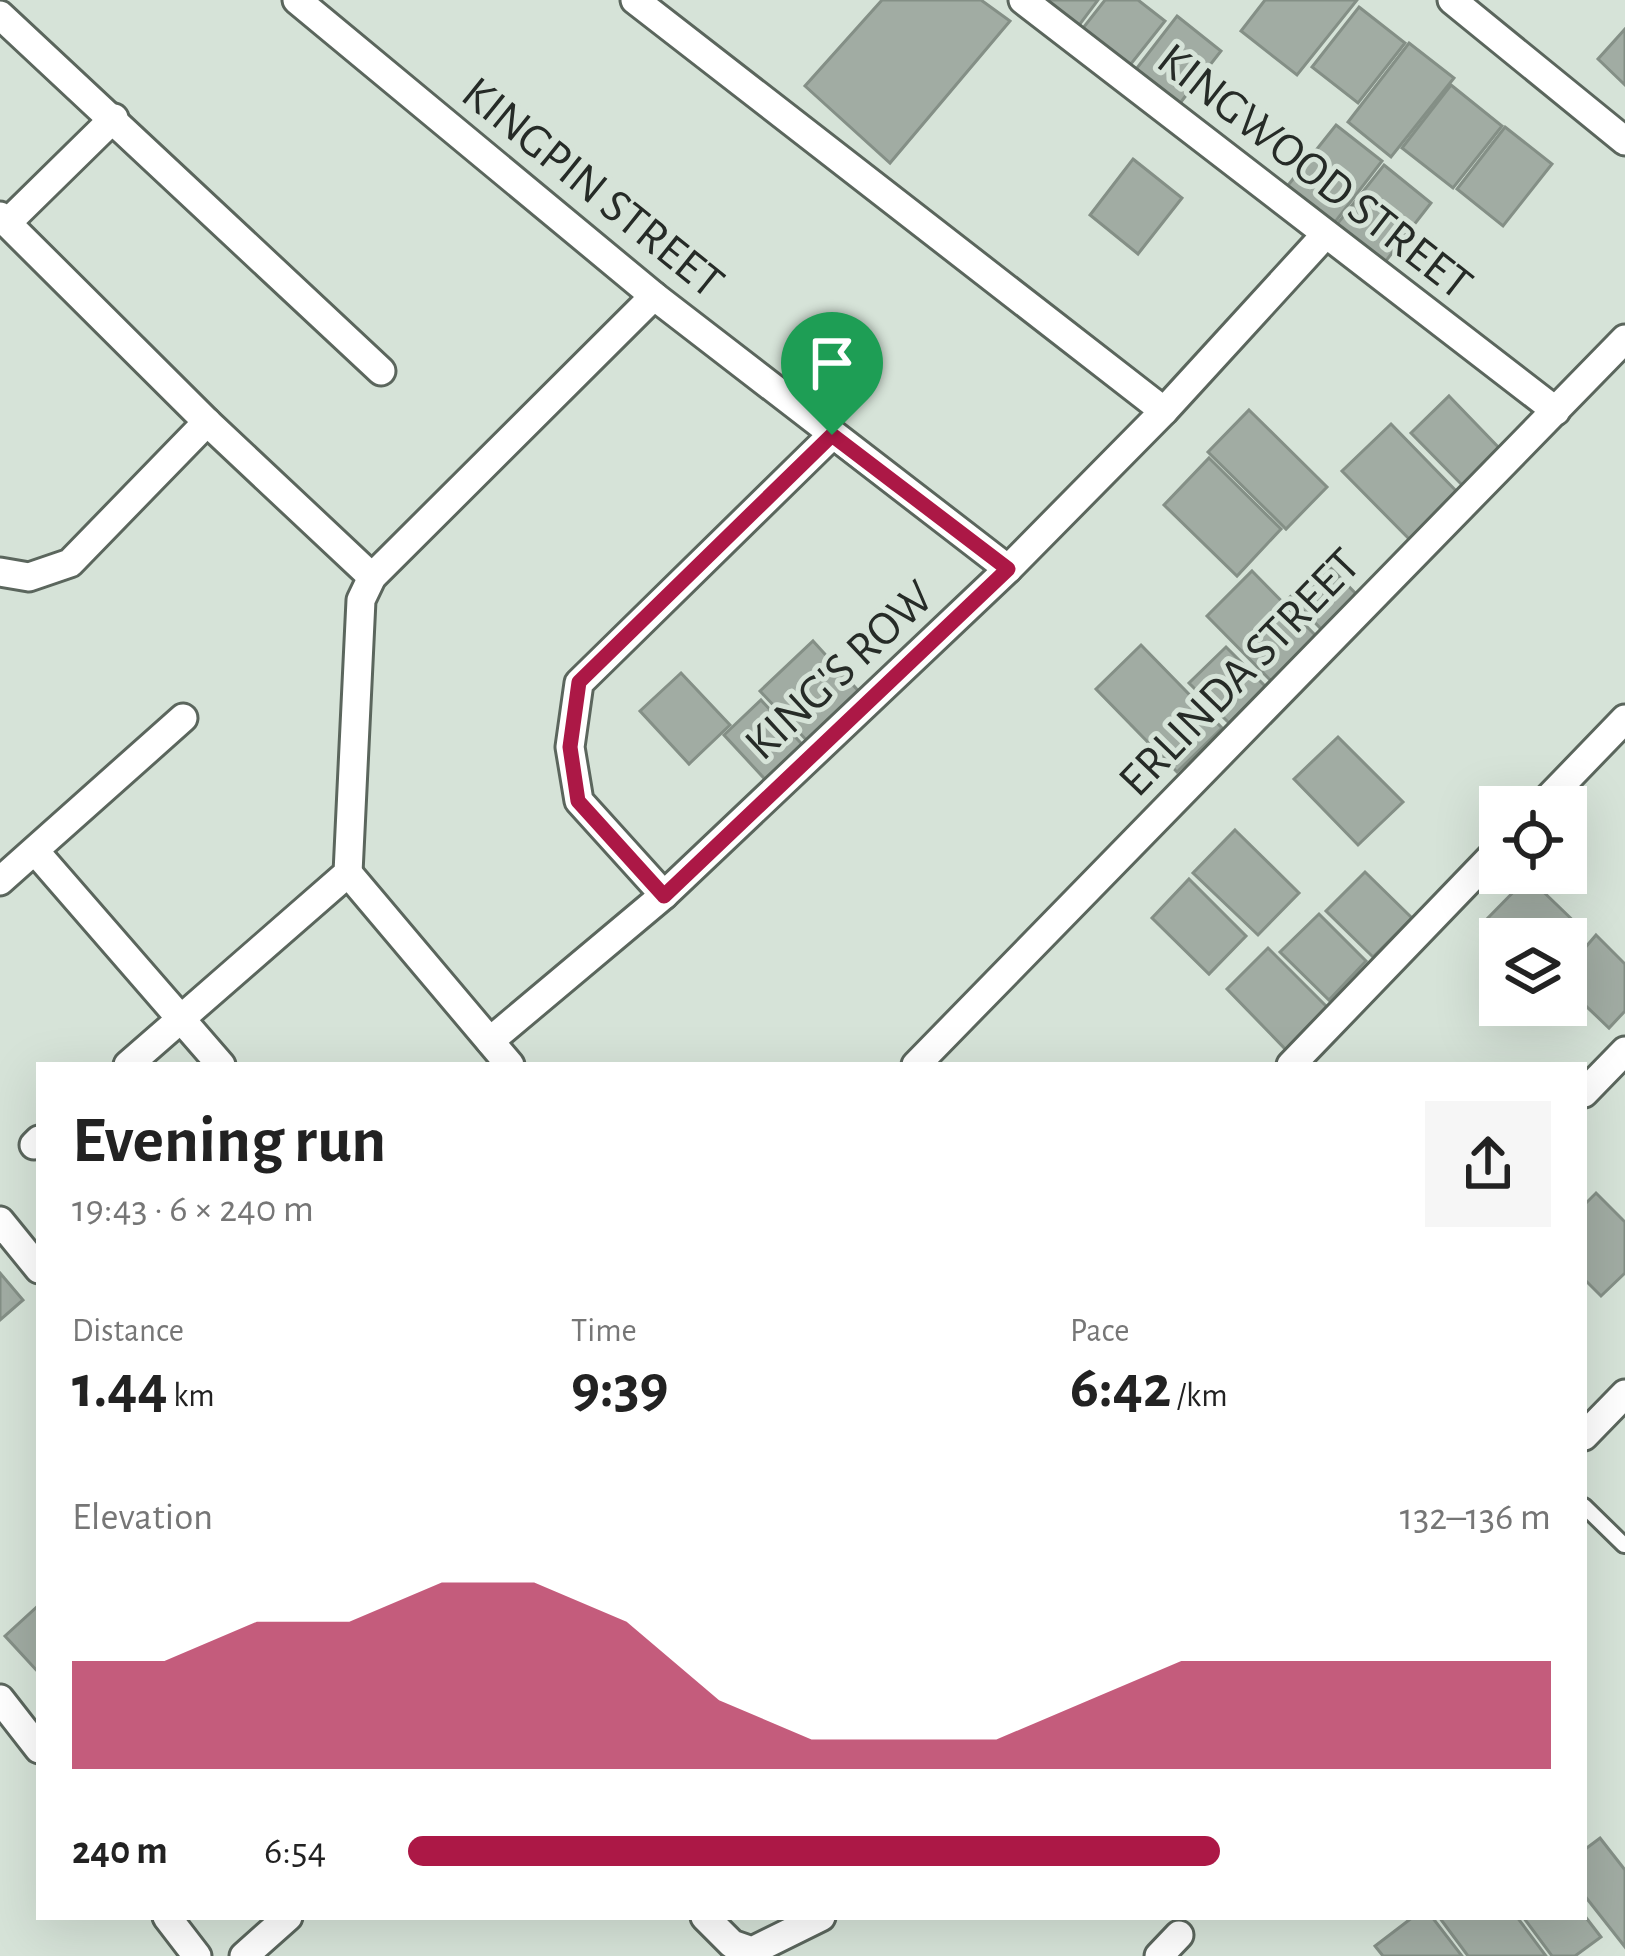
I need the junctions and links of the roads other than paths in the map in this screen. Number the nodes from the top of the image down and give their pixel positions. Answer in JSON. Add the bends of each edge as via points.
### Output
{"nodes":[{"id":1,"x":298,"y":0,"type":"edge"},
{"id":2,"x":635,"y":0,"type":"edge"},
{"id":3,"x":1023,"y":0,"type":"edge"},
{"id":4,"x":1452,"y":0,"type":"edge"},
{"id":5,"x":0,"y":15,"type":"edge"},
{"id":6,"x":114,"y":118,"type":"junction"},
{"id":7,"x":1625,"y":140,"type":"edge"},
{"id":8,"x":3,"y":220,"type":"edge"},
{"id":9,"x":1325,"y":235,"type":"junction"},
{"id":10,"x":654,"y":296,"type":"junction"},
{"id":11,"x":1625,"y":339,"type":"edge"},
{"id":12,"x":381,"y":370,"type":"dead end"},
{"id":13,"x":1164,"y":410,"type":"junction"},
{"id":14,"x":1556,"y":411,"type":"junction"},
{"id":15,"x":207,"y":422,"type":"junction"},
{"id":16,"x":832,"y":435,"type":"junction"},
{"id":17,"x":1008,"y":569,"type":"junction"},
{"id":18,"x":0,"y":572,"type":"edge"},
{"id":19,"x":372,"y":577,"type":"junction"},
{"id":20,"x":183,"y":718,"type":"dead end"},
{"id":21,"x":1625,"y":719,"type":"edge"},
{"id":22,"x":1560,"y":786,"type":"edge"},
{"id":23,"x":35,"y":851,"type":"junction"},
{"id":24,"x":1479,"y":870,"type":"edge"},
{"id":25,"x":348,"y":873,"type":"junction"},
{"id":26,"x":0,"y":881,"type":"edge"},
{"id":27,"x":664,"y":896,"type":"junction"},
{"id":28,"x":182,"y":1019,"type":"junction"},
{"id":29,"x":490,"y":1041,"type":"junction"},
{"id":30,"x":1625,"y":1051,"type":"edge"},
{"id":31,"x":132,"y":1062,"type":"edge"},
{"id":32,"x":218,"y":1062,"type":"edge"},
{"id":33,"x":508,"y":1062,"type":"edge"},
{"id":34,"x":919,"y":1062,"type":"edge"},
{"id":35,"x":1294,"y":1062,"type":"edge"},
{"id":36,"x":1587,"y":1090,"type":"edge"},
{"id":37,"x":0,"y":1221,"type":"edge"},
{"id":38,"x":36,"y":1265,"type":"edge"},
{"id":39,"x":1625,"y":1394,"type":"edge"},
{"id":40,"x":1587,"y":1433,"type":"edge"},
{"id":41,"x":1587,"y":1509,"type":"edge"},
{"id":42,"x":1624,"y":1545,"type":"edge"},
{"id":43,"x":0,"y":1700,"type":"edge"},
{"id":44,"x":36,"y":1744,"type":"edge"},
{"id":45,"x":169,"y":1920,"type":"edge"},
{"id":46,"x":285,"y":1920,"type":"edge"},
{"id":47,"x":708,"y":1920,"type":"edge"},
{"id":48,"x":815,"y":1920,"type":"edge"},
{"id":49,"x":1178,"y":1935,"type":"dead end"},
{"id":50,"x":197,"y":1956,"type":"edge"},
{"id":51,"x":244,"y":1956,"type":"edge"},
{"id":52,"x":1159,"y":1956,"type":"edge"}],
"edges":[{"from":1,"to":10,"type":"street","name":"KINGPIN STREET"},
{"from":2,"to":13,"type":"street"},
{"from":3,"to":9,"type":"street","name":"KINGWOOD STREET"},
{"from":4,"to":7,"type":"street"},
{"from":5,"to":6,"type":"street"},
{"from":6,"to":8,"type":"street"},
{"from":6,"to":12,"type":"street"},
{"from":8,"to":15,"type":"street"},
{"from":9,"to":13,"type":"street","name":"KING'S ROW"},
{"from":9,"to":14,"type":"street","name":"KINGWOOD STREET"},
{"from":10,"to":16,"type":"street","name":"KINGPIN STREET"},
{"from":10,"to":19,"type":"street"},
{"from":11,"to":14,"type":"street","name":"ERLINDA STREET"},
{"from":13,"to":17,"type":"street","name":"KING'S ROW"},
{"from":14,"to":34,"type":"street","name":"ERLINDA STREET"},
{"from":15,"to":18,"type":"street","via":[[70,563],[29,577]]},
{"from":15,"to":19,"type":"street"},
{"from":16,"to":17,"type":"street","name":"KINGPIN STREET"},
{"from":16,"to":27,"type":"street","via":[[579,682],[570,747],[578,801]]},
{"from":17,"to":27,"type":"street","name":"KING'S ROW"},
{"from":19,"to":25,"type":"street","via":[[362,600]]},
{"from":20,"to":23,"type":"street"},
{"from":21,"to":22,"type":"street"},
{"from":23,"to":26,"type":"street"},
{"from":23,"to":28,"type":"street"},
{"from":24,"to":35,"type":"street"},
{"from":25,"to":28,"type":"street"},
{"from":25,"to":29,"type":"street"},
{"from":27,"to":29,"type":"street","name":"KING'S ROW"},
{"from":28,"to":31,"type":"street"},
{"from":28,"to":32,"type":"street"},
{"from":29,"to":33,"type":"street"},
{"from":30,"to":36,"type":"street"},
{"from":37,"to":38,"type":"street"},
{"from":39,"to":40,"type":"street"},
{"from":41,"to":42,"type":"lane"},
{"from":43,"to":44,"type":"street"},
{"from":45,"to":50,"type":"street"},
{"from":46,"to":51,"type":"street"},
{"from":47,"to":48,"type":"street","via":[[752,1951]]},
{"from":49,"to":52,"type":"street"}]}
